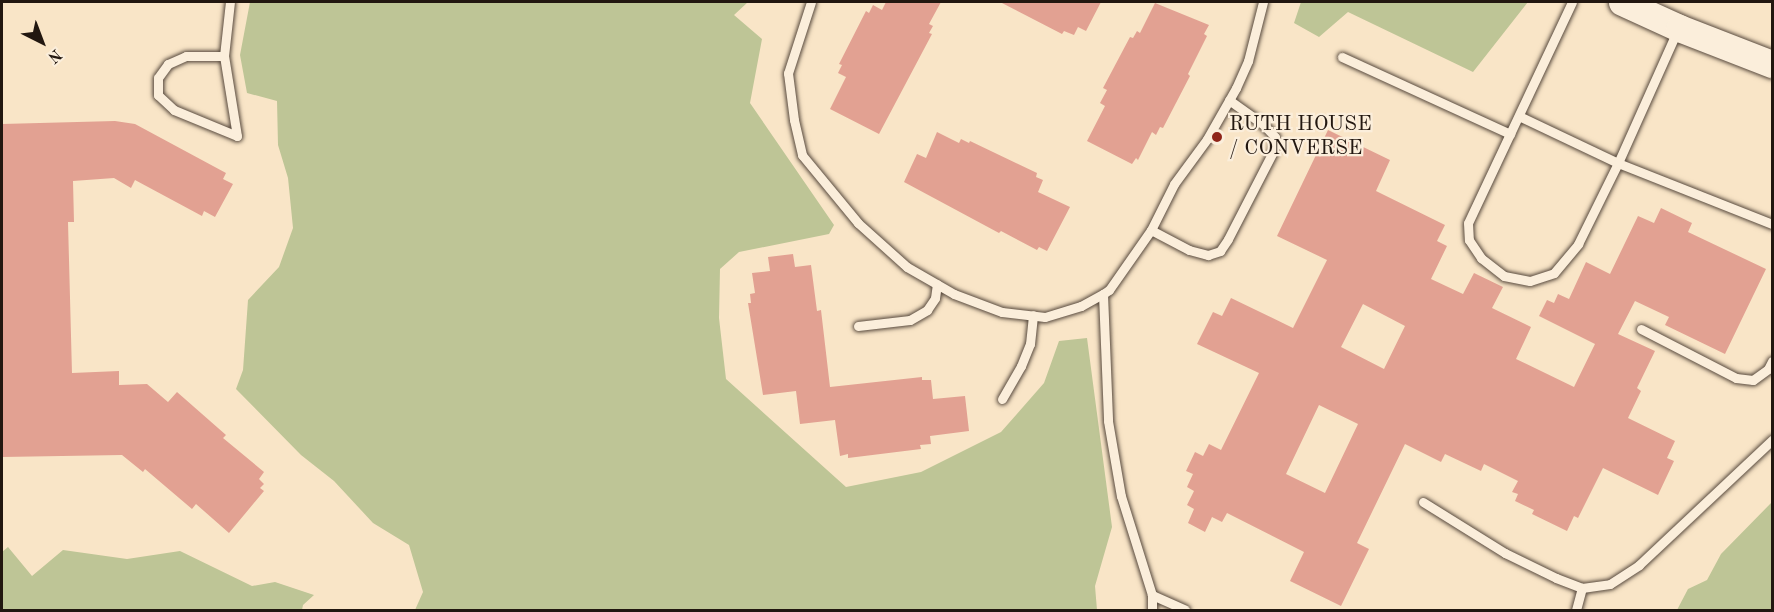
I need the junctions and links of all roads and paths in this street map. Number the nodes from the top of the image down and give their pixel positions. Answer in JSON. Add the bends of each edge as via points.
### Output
{"nodes":[{"id":1,"x":230,"y":2,"type":"edge"},
{"id":2,"x":811,"y":2,"type":"edge"},
{"id":3,"x":1263,"y":2,"type":"edge"},
{"id":4,"x":1572,"y":2,"type":"edge"},
{"id":5,"x":1622,"y":2,"type":"edge"},
{"id":6,"x":1679,"y":28,"type":"junction"},
{"id":7,"x":224,"y":56,"type":"junction"},
{"id":8,"x":1342,"y":57,"type":"dead end"},
{"id":9,"x":1773,"y":64,"type":"edge"},
{"id":10,"x":1229,"y":100,"type":"junction"},
{"id":11,"x":1519,"y":116,"type":"junction"},
{"id":12,"x":1510,"y":134,"type":"junction"},
{"id":13,"x":1618,"y":163,"type":"junction"},
{"id":14,"x":1773,"y":224,"type":"edge"},
{"id":15,"x":1151,"y":230,"type":"junction"},
{"id":16,"x":937,"y":284,"type":"junction"},
{"id":17,"x":1103,"y":294,"type":"junction"},
{"id":18,"x":1033,"y":315,"type":"junction"},
{"id":19,"x":858,"y":326,"type":"dead end"},
{"id":20,"x":1641,"y":329,"type":"dead end"},
{"id":21,"x":1773,"y":361,"type":"edge"},
{"id":22,"x":1002,"y":399,"type":"dead end"},
{"id":23,"x":1773,"y":440,"type":"edge"},
{"id":24,"x":1423,"y":502,"type":"dead end"},
{"id":25,"x":1582,"y":588,"type":"junction"},
{"id":26,"x":1152,"y":595,"type":"junction"},
{"id":27,"x":1152,"y":610,"type":"edge"},
{"id":28,"x":1185,"y":610,"type":"edge"},
{"id":29,"x":1576,"y":610,"type":"edge"}],
"edges":[{"from":1,"to":7,"type":"lane"},
{"from":2,"to":16,"type":"lane","via":[[788,73],[802,155],[858,223],[907,267]]},
{"from":3,"to":10,"type":"lane","via":[[1248,61]]},
{"from":4,"to":11,"type":"lane"},
{"from":5,"to":6,"type":"main road"},
{"from":6,"to":9,"type":"main road"},
{"from":6,"to":13,"type":"lane"},
{"from":7,"to":7,"type":"lane","via":[[186,56],[168,64],[158,78],[158,95],[174,110],[237,136]]},
{"from":8,"to":12,"type":"lane"},
{"from":10,"to":15,"type":"lane","via":[[1174,184]]},
{"from":10,"to":15,"type":"lane","via":[[1275,137],[1273,152],[1228,239],[1220,251],[1208,255],[1189,250]]},
{"from":11,"to":12,"type":"lane"},
{"from":11,"to":13,"type":"lane"},
{"from":12,"to":13,"type":"lane","via":[[1468,223],[1469,240],[1481,258],[1504,276],[1530,280],[1554,273],[1578,244]]},
{"from":13,"to":14,"type":"lane"},
{"from":15,"to":17,"type":"lane"},
{"from":16,"to":18,"type":"lane","via":[[1002,312]]},
{"from":16,"to":19,"type":"lane","via":[[935,298],[927,310],[910,320]]},
{"from":17,"to":18,"type":"lane","via":[[1081,306],[1045,316]]},
{"from":17,"to":26,"type":"lane","via":[[1108,421],[1121,496]]},
{"from":18,"to":22,"type":"lane","via":[[1030,344]]},
{"from":20,"to":21,"type":"lane","via":[[1736,378],[1753,380]]},
{"from":23,"to":25,"type":"lane","via":[[1640,565],[1610,584]]},
{"from":24,"to":25,"type":"lane","via":[[1505,553]]},
{"from":25,"to":29,"type":"lane"},
{"from":26,"to":27,"type":"lane"},
{"from":26,"to":28,"type":"lane"}]}
